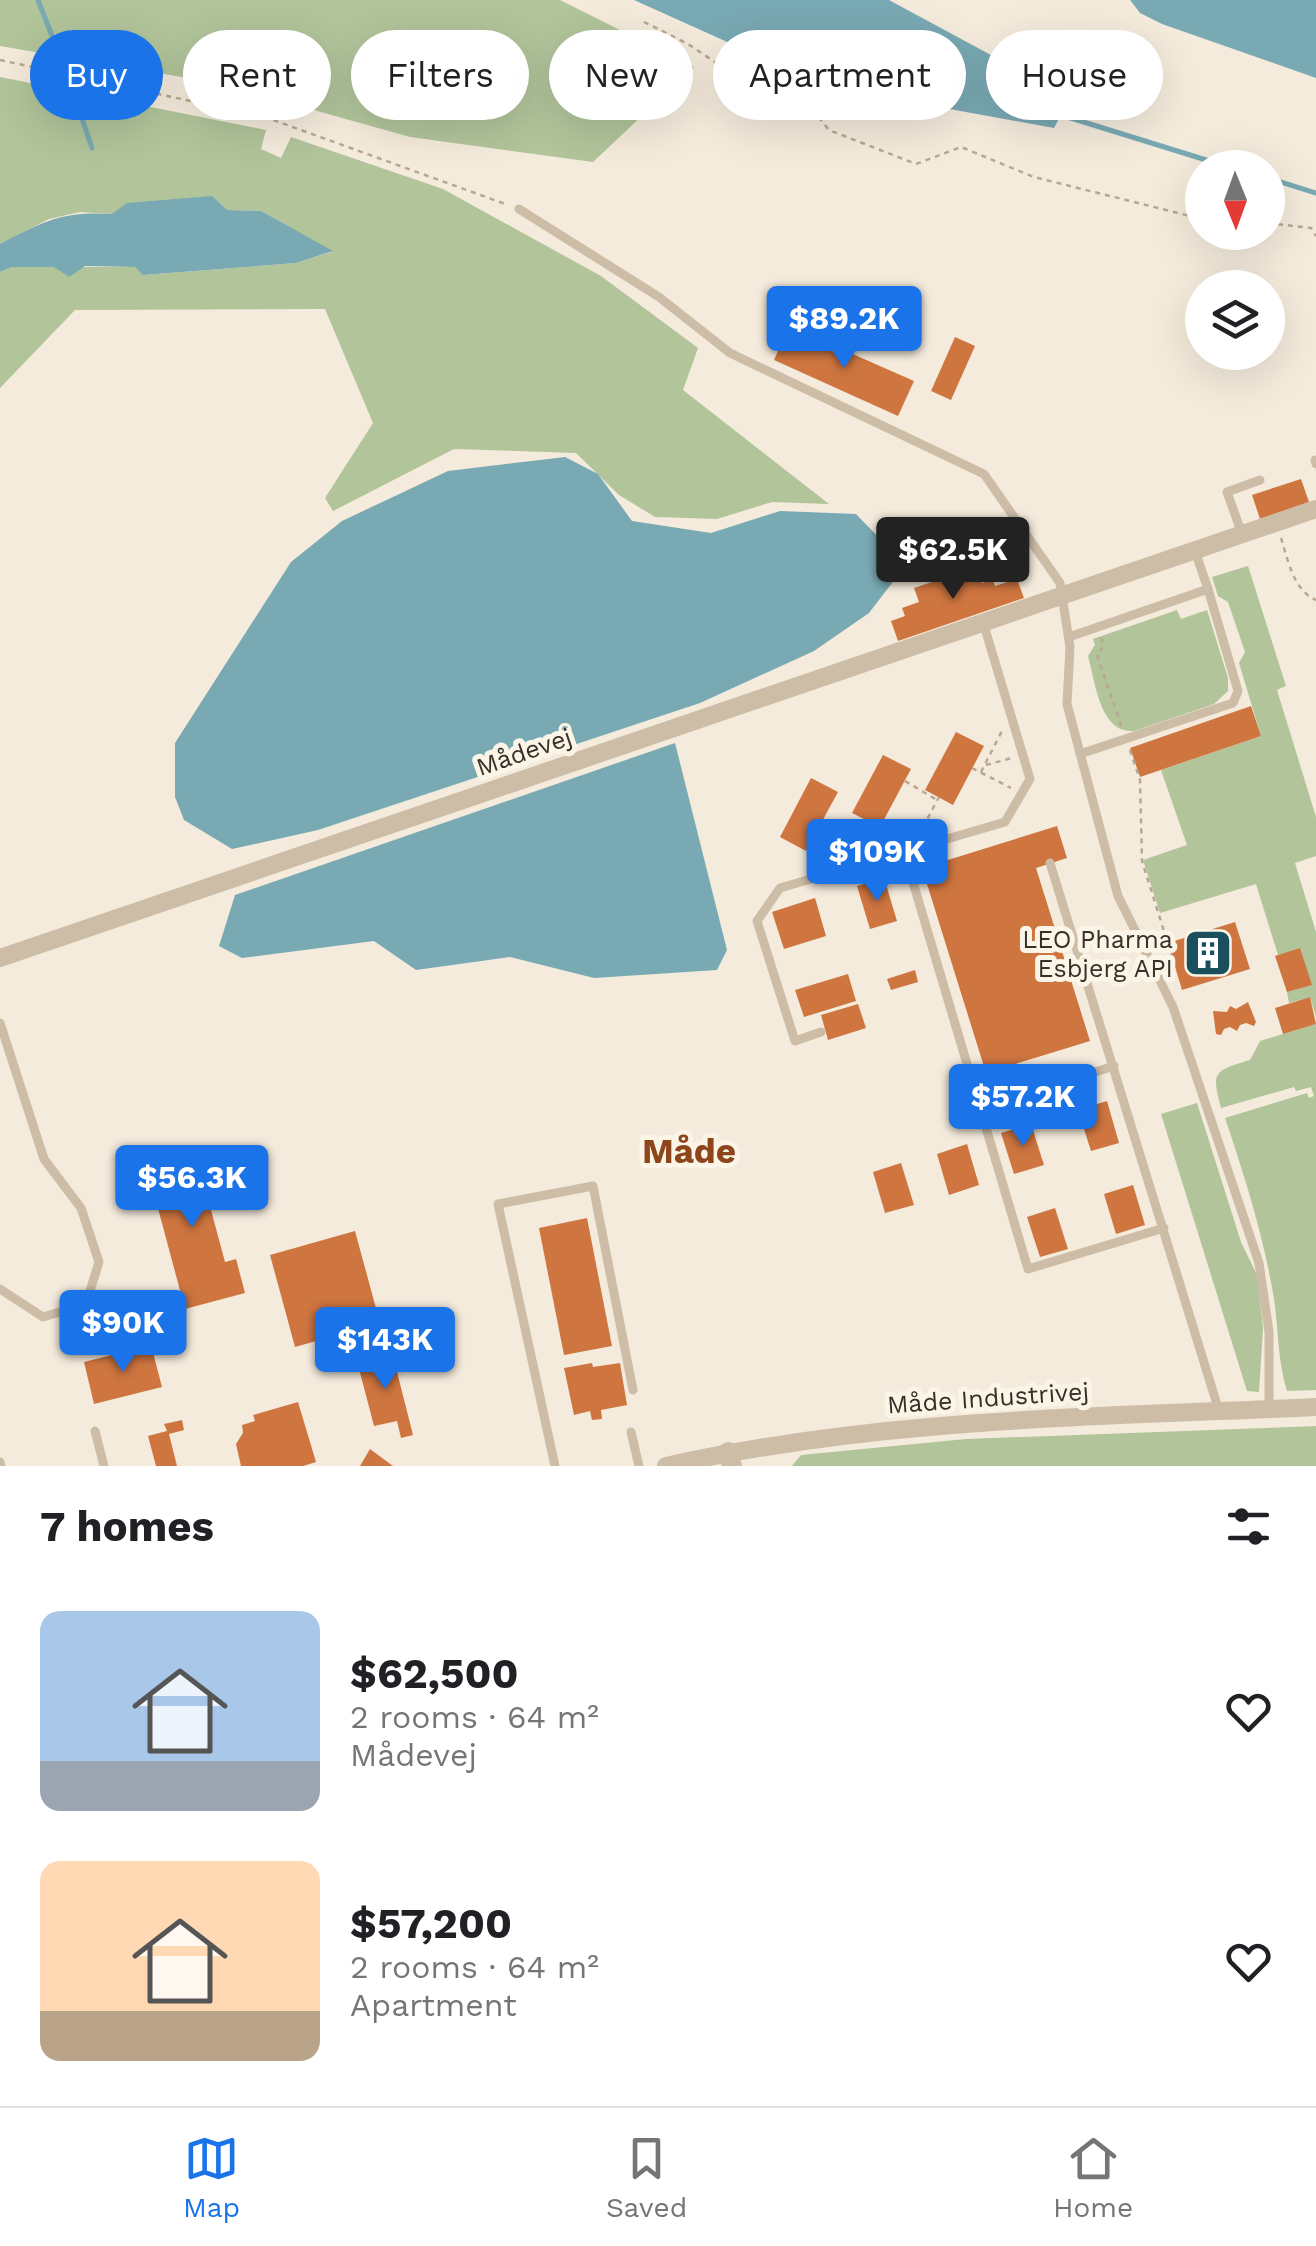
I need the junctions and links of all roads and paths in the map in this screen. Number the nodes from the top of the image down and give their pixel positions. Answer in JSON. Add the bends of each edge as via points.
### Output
{"nodes":[{"id":1,"x":644,"y":22,"type":"dead end"},
{"id":2,"x":0,"y":60,"type":"edge"},
{"id":3,"x":519,"y":209,"type":"joint"},
{"id":4,"x":1185,"y":215,"type":"edge"},
{"id":5,"x":1285,"y":225,"type":"edge"},
{"id":6,"x":1316,"y":236,"type":"edge"},
{"id":7,"x":1260,"y":480,"type":"dead end"},
{"id":8,"x":1316,"y":509,"type":"edge"},
{"id":9,"x":1276,"y":522,"type":"junction"},
{"id":10,"x":1242,"y":534,"type":"junction"},
{"id":11,"x":1195,"y":550,"type":"junction"},
{"id":12,"x":1208,"y":589,"type":"junction"},
{"id":13,"x":1064,"y":594,"type":"junction"},
{"id":14,"x":1316,"y":600,"type":"edge"},
{"id":15,"x":982,"y":622,"type":"junction"},
{"id":16,"x":1101,"y":636,"type":"dead end"},
{"id":17,"x":1068,"y":637,"type":"junction"},
{"id":18,"x":1010,"y":717,"type":"junction"},
{"id":19,"x":1126,"y":739,"type":"junction"},
{"id":20,"x":1080,"y":754,"type":"junction"},
{"id":21,"x":1023,"y":756,"type":"junction"},
{"id":22,"x":984,"y":766,"type":"junction"},
{"id":23,"x":972,"y":768,"type":"dead end"},
{"id":24,"x":981,"y":772,"type":"junction"},
{"id":25,"x":904,"y":781,"type":"dead end"},
{"id":26,"x":1022,"y":794,"type":"junction"},
{"id":27,"x":907,"y":851,"type":"junction"},
{"id":28,"x":1050,"y":864,"type":"dead end"},
{"id":29,"x":0,"y":958,"type":"edge"},
{"id":30,"x":1174,"y":963,"type":"dead end"},
{"id":31,"x":0,"y":1024,"type":"edge"},
{"id":32,"x":821,"y":1032,"type":"dead end"},
{"id":33,"x":1114,"y":1066,"type":"junction"},
{"id":34,"x":980,"y":1108,"type":"junction"},
{"id":35,"x":1164,"y":1228,"type":"junction"},
{"id":36,"x":0,"y":1289,"type":"edge"},
{"id":37,"x":633,"y":1390,"type":"dead end"},
{"id":38,"x":1316,"y":1407,"type":"edge"},
{"id":39,"x":1269,"y":1409,"type":"junction"},
{"id":40,"x":1219,"y":1411,"type":"junction"},
{"id":41,"x":95,"y":1432,"type":"dead end"},
{"id":42,"x":631,"y":1432,"type":"dead end"},
{"id":43,"x":730,"y":1459,"type":"edge"},
{"id":44,"x":104,"y":1466,"type":"edge"},
{"id":45,"x":555,"y":1466,"type":"edge"},
{"id":46,"x":639,"y":1466,"type":"edge"},
{"id":47,"x":666,"y":1466,"type":"edge"}],
"edges":[{"from":1,"to":4,"type":"path","via":[[755,89],[816,114],[829,130],[916,164],[960,147],[1034,177]]},
{"from":2,"to":3,"type":"path","via":[[266,117]]},
{"from":3,"to":13,"type":"lane","via":[[658,297],[730,354],[984,474]]},
{"from":5,"to":6,"type":"path","via":[[1311,228]]},
{"from":7,"to":10,"type":"lane","via":[[1226,492]]},
{"from":8,"to":9,"type":"street","name":"Mådevej"},
{"from":9,"to":10,"type":"street","name":"Mådevej"},
{"from":9,"to":14,"type":"path","via":[[1294,578]]},
{"from":10,"to":11,"type":"street","name":"Mådevej"},
{"from":11,"to":12,"type":"lane"},
{"from":11,"to":13,"type":"street","name":"Mådevej"},
{"from":12,"to":17,"type":"lane"},
{"from":12,"to":19,"type":"lane","via":[[1238,691],[1233,704]]},
{"from":13,"to":15,"type":"street","name":"Mådevej"},
{"from":13,"to":17,"type":"lane"},
{"from":15,"to":18,"type":"lane"},
{"from":15,"to":29,"type":"street","name":"Mådevej"},
{"from":16,"to":19,"type":"path","via":[[1097,655]]},
{"from":17,"to":20,"type":"lane","via":[[1067,704]]},
{"from":18,"to":21,"type":"lane"},
{"from":18,"to":22,"type":"path"},
{"from":19,"to":20,"type":"lane"},
{"from":19,"to":30,"type":"path","via":[[1140,780],[1142,861]]},
{"from":20,"to":39,"type":"lane","via":[[1118,896],[1173,1007],[1259,1262]]},
{"from":21,"to":22,"type":"path"},
{"from":21,"to":26,"type":"lane","via":[[1030,779]]},
{"from":22,"to":24,"type":"path"},
{"from":23,"to":24,"type":"path"},
{"from":24,"to":26,"type":"path"},
{"from":25,"to":27,"type":"path","via":[[938,799]]},
{"from":26,"to":27,"type":"lane","via":[[1005,822]]},
{"from":27,"to":32,"type":"lane","via":[[780,888],[758,921],[795,1041]]},
{"from":27,"to":34,"type":"lane"},
{"from":28,"to":33,"type":"lane"},
{"from":31,"to":36,"type":"lane","via":[[44,1159],[81,1208],[99,1262],[86,1304],[44,1316]]},
{"from":33,"to":34,"type":"lane"},
{"from":33,"to":35,"type":"lane"},
{"from":34,"to":35,"type":"lane","via":[[1028,1269]]},
{"from":35,"to":40,"type":"lane"},
{"from":37,"to":45,"type":"lane","via":[[592,1186],[498,1204]]},
{"from":38,"to":39,"type":"street","name":"Måde Industrivej"},
{"from":39,"to":40,"type":"street","name":"Måde Industrivej"},
{"from":40,"to":43,"type":"street","name":"Måde Industrivej","via":[[935,1424]]},
{"from":41,"to":44,"type":"lane"},
{"from":42,"to":46,"type":"lane"},
{"from":43,"to":47,"type":"street","name":"Måde Industrivej"}]}
